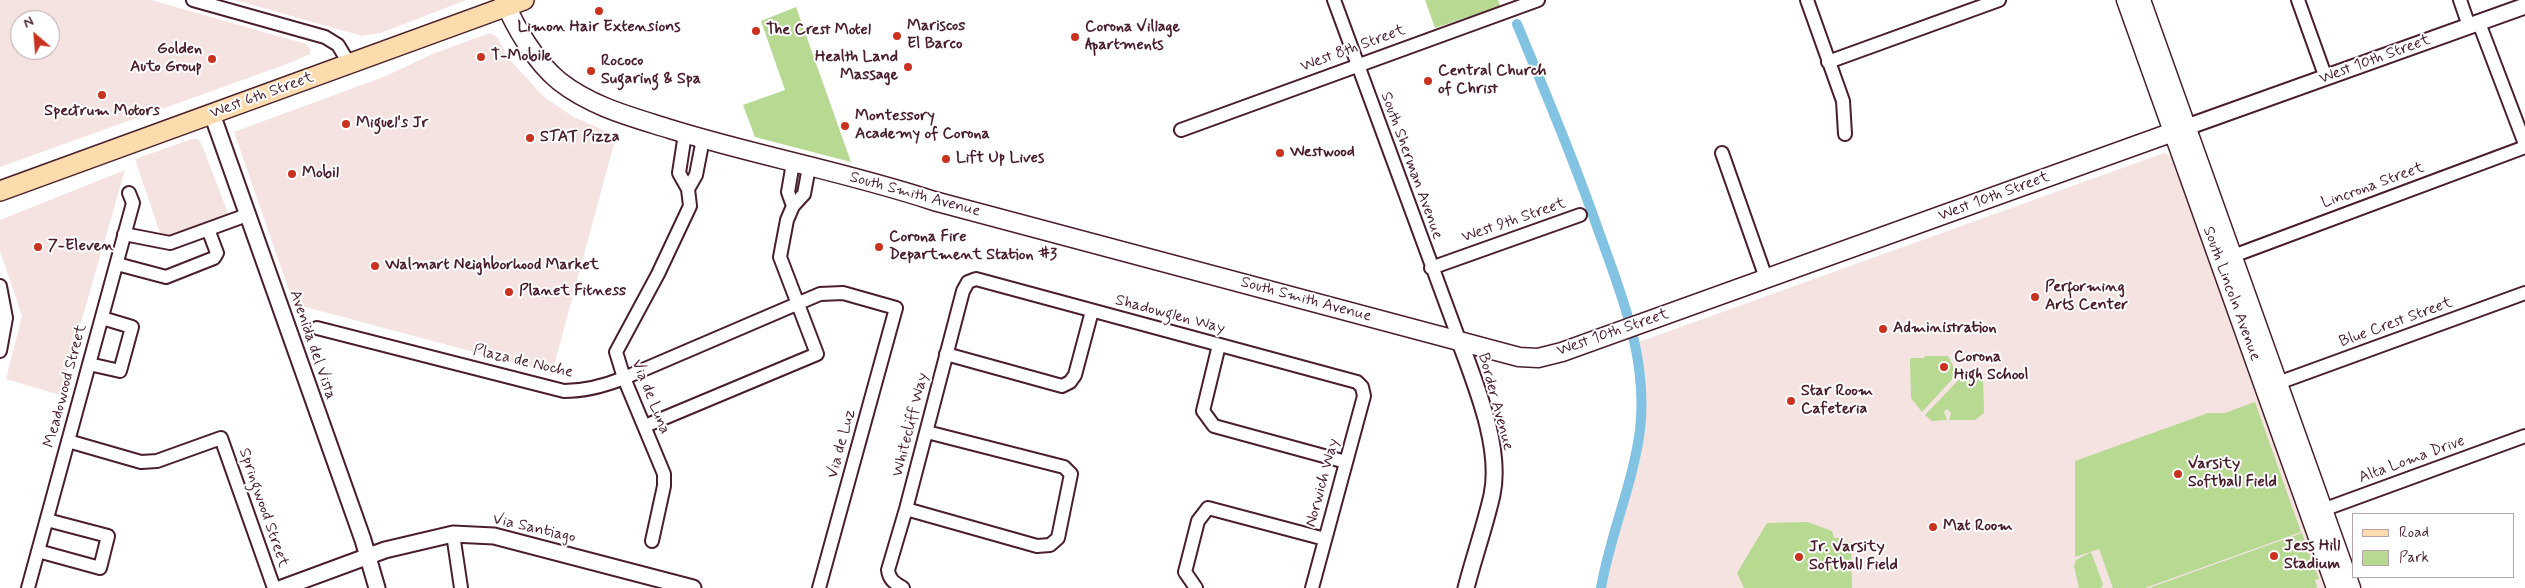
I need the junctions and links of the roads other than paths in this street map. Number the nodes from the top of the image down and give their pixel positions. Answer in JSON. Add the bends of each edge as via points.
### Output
{"nodes":[{"id":1,"x":193,"y":0,"type":"edge"},
{"id":2,"x":1334,"y":0,"type":"edge"},
{"id":3,"x":1538,"y":0,"type":"edge"},
{"id":4,"x":1808,"y":0,"type":"edge"},
{"id":5,"x":1999,"y":0,"type":"edge"},
{"id":6,"x":2126,"y":0,"type":"edge"},
{"id":7,"x":2141,"y":0,"type":"edge"},
{"id":8,"x":2298,"y":0,"type":"edge"},
{"id":9,"x":2460,"y":0,"type":"edge"},
{"id":10,"x":512,"y":2,"type":"edge"},
{"id":11,"x":2525,"y":6,"type":"edge"},
{"id":12,"x":2474,"y":25,"type":"junction"},
{"id":13,"x":1828,"y":62,"type":"junction"},
{"id":14,"x":350,"y":65,"type":"junction"},
{"id":15,"x":1358,"y":65,"type":"junction"},
{"id":16,"x":2326,"y":78,"type":"junction"},
{"id":17,"x":212,"y":114,"type":"junction"},
{"id":18,"x":2181,"y":129,"type":"junction"},
{"id":19,"x":1180,"y":130,"type":"dead end"},
{"id":20,"x":685,"y":134,"type":"junction"},
{"id":21,"x":1845,"y":134,"type":"dead end"},
{"id":22,"x":703,"y":139,"type":"junction"},
{"id":23,"x":2525,"y":146,"type":"edge"},
{"id":24,"x":1722,"y":153,"type":"dead end"},
{"id":25,"x":801,"y":165,"type":"junction"},
{"id":26,"x":688,"y":189,"type":"junction"},
{"id":27,"x":0,"y":191,"type":"edge"},
{"id":28,"x":129,"y":193,"type":"dead end"},
{"id":29,"x":247,"y":215,"type":"junction"},
{"id":30,"x":1580,"y":215,"type":"dead end"},
{"id":31,"x":208,"y":229,"type":"junction"},
{"id":32,"x":124,"y":234,"type":"junction"},
{"id":33,"x":2232,"y":256,"type":"junction"},
{"id":34,"x":116,"y":264,"type":"junction"},
{"id":35,"x":1431,"y":268,"type":"junction"},
{"id":36,"x":1766,"y":278,"type":"junction"},
{"id":37,"x":968,"y":282,"type":"joint"},
{"id":38,"x":0,"y":286,"type":"edge"},
{"id":39,"x":2525,"y":293,"type":"edge"},
{"id":40,"x":798,"y":304,"type":"junction"},
{"id":41,"x":896,"y":308,"type":"joint"},
{"id":42,"x":1092,"y":311,"type":"junction"},
{"id":43,"x":102,"y":318,"type":"junction"},
{"id":44,"x":317,"y":328,"type":"dead end"},
{"id":45,"x":1460,"y":342,"type":"junction"},
{"id":46,"x":1219,"y":345,"type":"junction"},
{"id":47,"x":0,"y":351,"type":"edge"},
{"id":48,"x":946,"y":354,"type":"junction"},
{"id":49,"x":89,"y":364,"type":"junction"},
{"id":50,"x":624,"y":378,"type":"junction"},
{"id":51,"x":2278,"y":383,"type":"junction"},
{"id":52,"x":1362,"y":387,"type":"joint"},
{"id":53,"x":645,"y":426,"type":"junction"},
{"id":54,"x":927,"y":432,"type":"junction"},
{"id":55,"x":2525,"y":436,"type":"edge"},
{"id":56,"x":68,"y":441,"type":"junction"},
{"id":57,"x":1346,"y":462,"type":"junction"},
{"id":58,"x":906,"y":509,"type":"junction"},
{"id":59,"x":2317,"y":513,"type":"junction"},
{"id":60,"x":47,"y":520,"type":"junction"},
{"id":61,"x":453,"y":534,"type":"junction"},
{"id":62,"x":1325,"y":539,"type":"junction"},
{"id":63,"x":652,"y":541,"type":"dead end"},
{"id":64,"x":38,"y":551,"type":"junction"},
{"id":65,"x":368,"y":557,"type":"junction"},
{"id":66,"x":28,"y":588,"type":"edge"},
{"id":67,"x":274,"y":588,"type":"edge"},
{"id":68,"x":282,"y":588,"type":"edge"},
{"id":69,"x":377,"y":588,"type":"edge"},
{"id":70,"x":461,"y":588,"type":"edge"},
{"id":71,"x":693,"y":588,"type":"edge"},
{"id":72,"x":819,"y":588,"type":"edge"},
{"id":73,"x":903,"y":588,"type":"edge"},
{"id":74,"x":1196,"y":588,"type":"edge"},
{"id":75,"x":1312,"y":588,"type":"edge"},
{"id":76,"x":1466,"y":588,"type":"edge"},
{"id":77,"x":2336,"y":588,"type":"edge"},
{"id":78,"x":2351,"y":588,"type":"edge"}],
"edges":[{"from":1,"to":14,"type":"street","via":[[325,37],[338,45]]},
{"from":2,"to":15,"type":"street","name":"South Sherman Avenue"},
{"from":3,"to":15,"type":"street","name":"West 8th Street"},
{"from":4,"to":13,"type":"street"},
{"from":5,"to":13,"type":"street"},
{"from":6,"to":18,"type":"main road","name":"South Lincoln Avenue"},
{"from":7,"to":18,"type":"main road","name":"South Lincoln Avenue"},
{"from":8,"to":16,"type":"street"},
{"from":9,"to":12,"type":"street"},
{"from":10,"to":14,"type":"main road","name":"West 6th Street"},
{"from":10,"to":20,"type":"main road","name":"South Smith Avenue","via":[[532,50],[558,80],[606,109]]},
{"from":11,"to":12,"type":"street","name":"West 10th Street"},
{"from":12,"to":16,"type":"street","name":"West 10th Street"},
{"from":12,"to":23,"type":"street"},
{"from":13,"to":21,"type":"street","via":[[1843,101]]},
{"from":14,"to":17,"type":"main road","name":"West 6th Street"},
{"from":15,"to":19,"type":"street","name":"West 8th Street"},
{"from":15,"to":35,"type":"street","name":"South Sherman Avenue"},
{"from":16,"to":18,"type":"street","name":"West 10th Street"},
{"from":17,"to":27,"type":"main road","name":"West 6th Street"},
{"from":17,"to":29,"type":"street","name":"Avenida del Vista"},
{"from":18,"to":33,"type":"main road","name":"South Lincoln Avenue"},
{"from":18,"to":36,"type":"main road","name":"West 10th Street"},
{"from":18,"to":59,"type":"main road","name":"South Lincoln Avenue"},
{"from":20,"to":22,"type":"main road","name":"South Smith Avenue"},
{"from":20,"to":26,"type":"street","name":"Via de Luna","via":[[679,173]]},
{"from":22,"to":25,"type":"main road","name":"South Smith Avenue"},
{"from":22,"to":26,"type":"street","name":"Via de Luna","via":[[696,175]]},
{"from":23,"to":33,"type":"street","name":"Lincrona Street"},
{"from":24,"to":36,"type":"street"},
{"from":25,"to":40,"type":"street","via":[[804,194],[793,206],[787,220],[780,257]]},
{"from":25,"to":45,"type":"main road","name":"South Smith Avenue"},
{"from":26,"to":50,"type":"street","name":"Via de Luna","via":[[690,206],[616,352]]},
{"from":28,"to":32,"type":"street","name":"Meadowood Street","via":[[133,203]]},
{"from":29,"to":31,"type":"street"},
{"from":29,"to":65,"type":"street","name":"Avenida del Vista"},
{"from":30,"to":35,"type":"street","name":"West 9th Street"},
{"from":31,"to":32,"type":"street","via":[[170,243]]},
{"from":31,"to":34,"type":"street","via":[[217,253],[214,258],[166,277]]},
{"from":32,"to":34,"type":"street","name":"Meadowood Street"},
{"from":33,"to":51,"type":"main road","name":"South Lincoln Avenue"},
{"from":34,"to":43,"type":"street","name":"Meadowood Street"},
{"from":35,"to":45,"type":"street","name":"South Sherman Avenue"},
{"from":36,"to":45,"type":"main road","name":"West 10th Street","via":[[1538,358],[1519,357]]},
{"from":37,"to":42,"type":"street","name":"Shadowglen Way","via":[[976,279]]},
{"from":37,"to":48,"type":"street","name":"Whitecliff Way"},
{"from":38,"to":47,"type":"street","via":[[6,318]]},
{"from":39,"to":51,"type":"street","name":"Blue Crest Street"},
{"from":40,"to":41,"type":"street","name":"Plaza de Noche","via":[[820,294],[843,293]]},
{"from":40,"to":50,"type":"street","name":"Plaza de Noche"},
{"from":40,"to":53,"type":"street","via":[[817,354]]},
{"from":41,"to":72,"type":"street","name":"Via de Luz"},
{"from":42,"to":46,"type":"street","name":"Shadowglen Way"},
{"from":42,"to":48,"type":"street","via":[[1075,375],[1062,386]]},
{"from":43,"to":49,"type":"street","name":"Meadowood Street"},
{"from":43,"to":49,"type":"street","via":[[132,327],[120,371]]},
{"from":44,"to":50,"type":"street","name":"Plaza de Noche","via":[[564,391],[599,388]]},
{"from":45,"to":76,"type":"street","name":"Border Avenue","via":[[1488,430],[1494,461],[1492,494]]},
{"from":46,"to":52,"type":"street","name":"Shadowglen Way","via":[[1357,382]]},
{"from":46,"to":57,"type":"street","via":[[1204,411],[1214,426]]},
{"from":48,"to":54,"type":"street","name":"Whitecliff Way"},
{"from":49,"to":56,"type":"street","name":"Meadowood Street"},
{"from":50,"to":53,"type":"street","name":"Via de Luna"},
{"from":51,"to":59,"type":"main road","name":"South Lincoln Avenue"},
{"from":52,"to":57,"type":"street","name":"Norwich Way","via":[[1364,396]]},
{"from":53,"to":63,"type":"street","name":"Via de Luna","via":[[664,474]]},
{"from":54,"to":58,"type":"street","name":"Whitecliff Way"},
{"from":54,"to":58,"type":"street","via":[[1064,467],[1071,474],[1058,538],[1050,545],[1037,546]]},
{"from":55,"to":59,"type":"street","name":"Alta Loma Drive"},
{"from":56,"to":60,"type":"street","name":"Meadowood Street"},
{"from":56,"to":67,"type":"street","name":"Springwood Street","via":[[141,462],[157,461],[221,438]]},
{"from":57,"to":62,"type":"street","name":"Norwich Way"},
{"from":58,"to":73,"type":"street","name":"Whitecliff Way","via":[[888,570],[889,576]]},
{"from":59,"to":77,"type":"main road","name":"South Lincoln Avenue"},
{"from":59,"to":78,"type":"main road","name":"South Lincoln Avenue"},
{"from":60,"to":64,"type":"street","name":"Meadowood Street"},
{"from":60,"to":64,"type":"street","via":[[108,536],[100,568]]},
{"from":61,"to":65,"type":"street","name":"Via Santiago"},
{"from":61,"to":70,"type":"street"},
{"from":61,"to":71,"type":"street","name":"Via Santiago","via":[[494,536]]},
{"from":62,"to":74,"type":"street","via":[[1208,508],[1198,521],[1185,572]]},
{"from":62,"to":75,"type":"street","name":"Norwich Way"},
{"from":64,"to":66,"type":"street","name":"Meadowood Street"},
{"from":65,"to":68,"type":"street","name":"Via Santiago"},
{"from":65,"to":69,"type":"street","name":"Avenida del Vista"}]}
